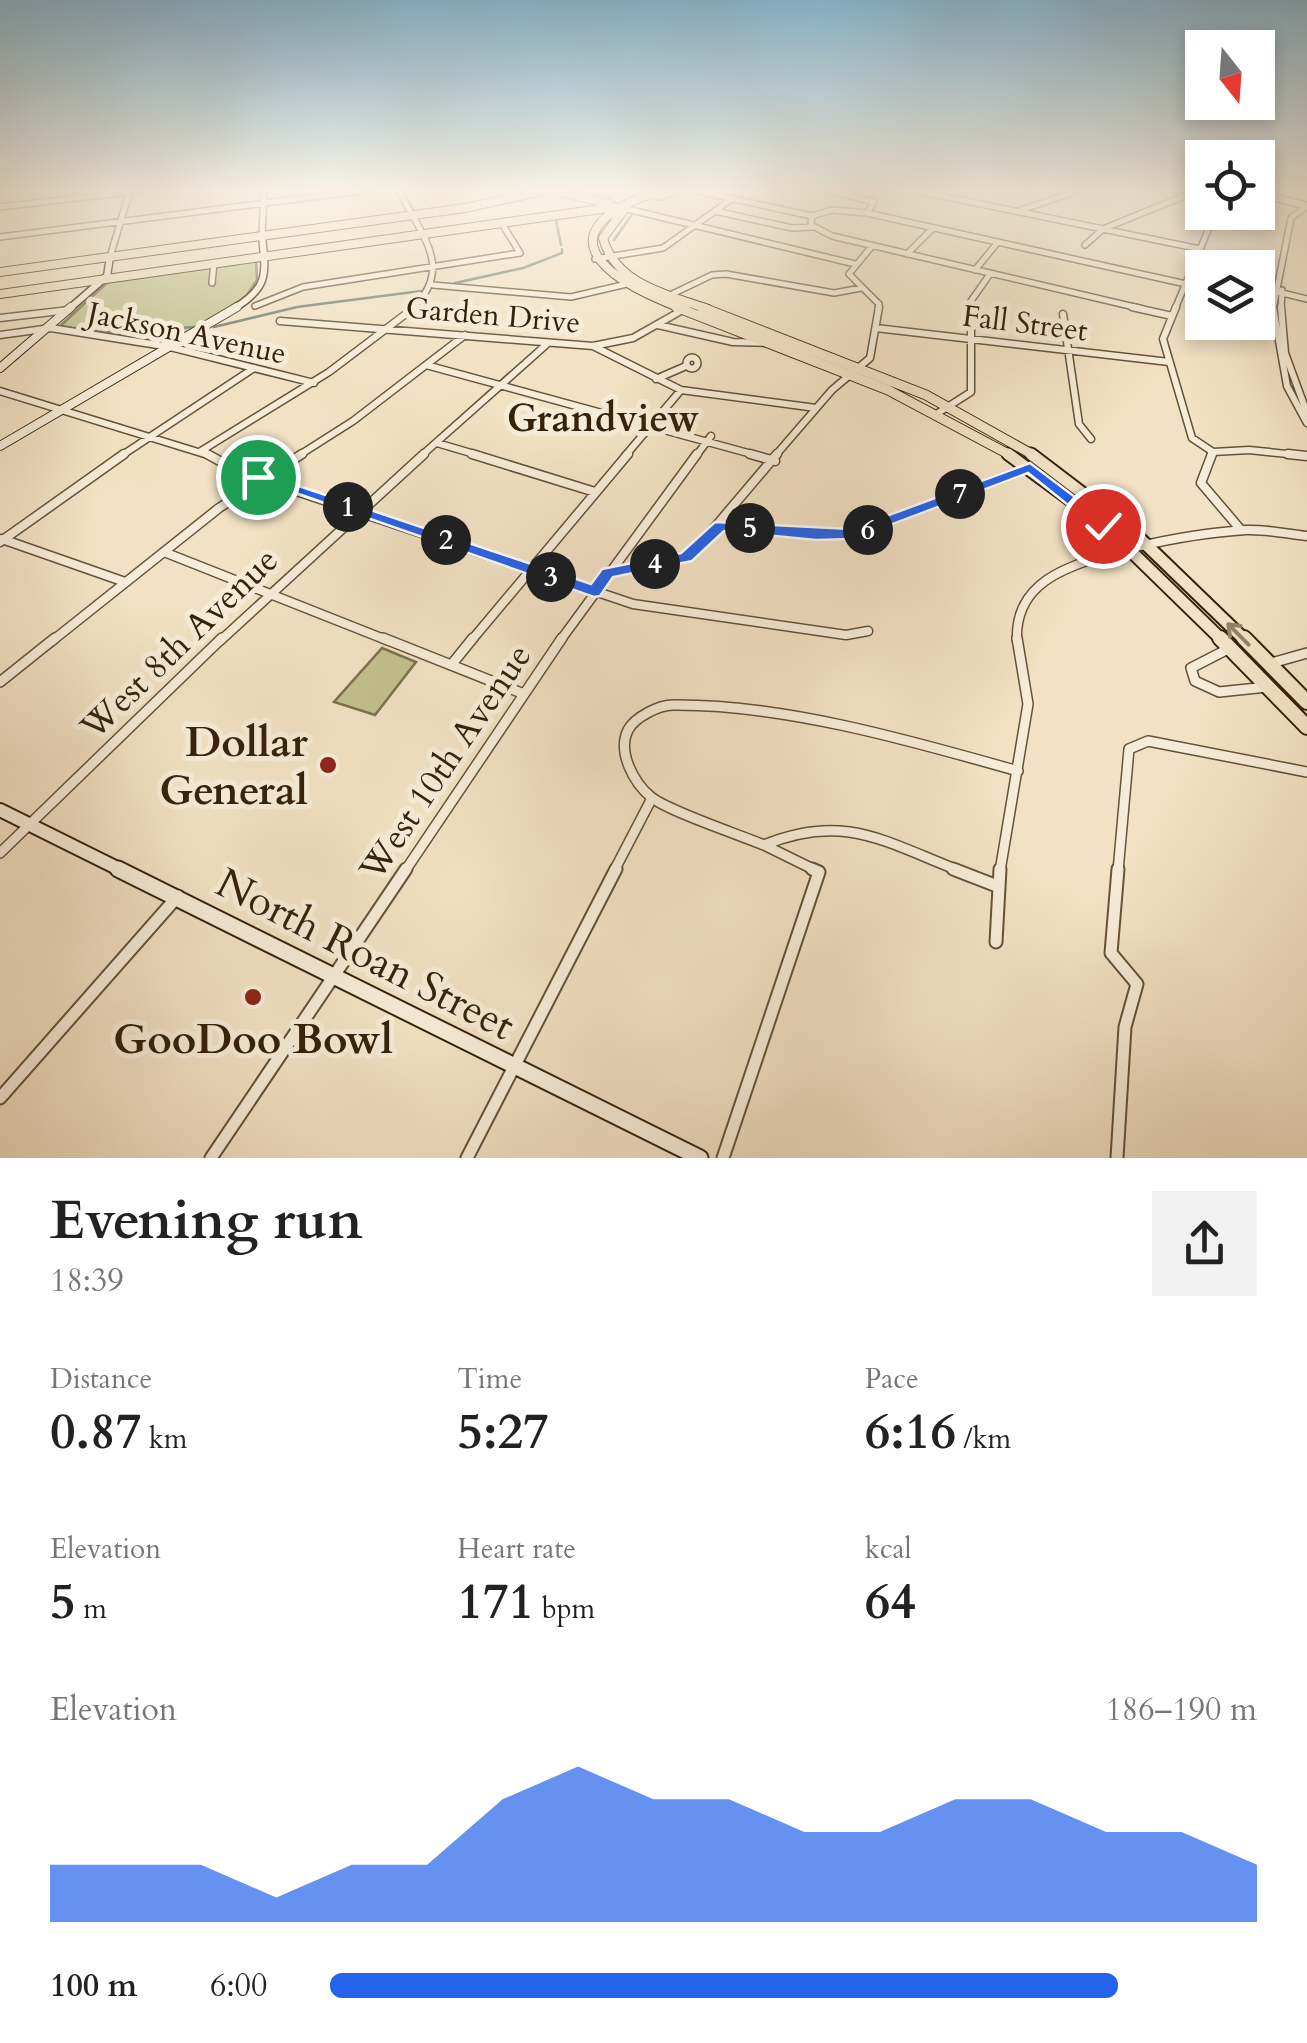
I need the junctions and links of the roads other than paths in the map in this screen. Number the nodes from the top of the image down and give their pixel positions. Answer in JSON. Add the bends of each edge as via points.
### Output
{"nodes":[{"id":1,"x":114,"y":244,"type":"edge"},
{"id":2,"x":204,"y":244,"type":"edge"},
{"id":3,"x":263,"y":244,"type":"edge"},
{"id":4,"x":345,"y":244,"type":"edge"},
{"id":5,"x":425,"y":244,"type":"edge"},
{"id":6,"x":515,"y":244,"type":"edge"},
{"id":7,"x":590,"y":244,"type":"edge"},
{"id":8,"x":606,"y":244,"type":"edge"},
{"id":9,"x":666,"y":244,"type":"edge"},
{"id":10,"x":773,"y":244,"type":"edge"},
{"id":11,"x":864,"y":244,"type":"edge"},
{"id":12,"x":917,"y":244,"type":"edge"},
{"id":13,"x":996,"y":244,"type":"edge"},
{"id":14,"x":1007,"y":244,"type":"edge"},
{"id":15,"x":1176,"y":244,"type":"edge"},
{"id":16,"x":1202,"y":244,"type":"edge"},
{"id":17,"x":1286,"y":244,"type":"edge"},
{"id":18,"x":872,"y":246,"type":"junction"},
{"id":19,"x":1200,"y":249,"type":"joint"},
{"id":20,"x":907,"y":254,"type":"junction"},
{"id":21,"x":264,"y":256,"type":"junction"},
{"id":22,"x":110,"y":257,"type":"junction"},
{"id":23,"x":608,"y":257,"type":"junction"},
{"id":24,"x":595,"y":259,"type":"junction"},
{"id":25,"x":214,"y":263,"type":"junction"},
{"id":26,"x":854,"y":264,"type":"junction"},
{"id":27,"x":434,"y":266,"type":"junction"},
{"id":28,"x":976,"y":270,"type":"junction"},
{"id":29,"x":0,"y":272,"type":"edge"},
{"id":30,"x":990,"y":274,"type":"junction"},
{"id":31,"x":104,"y":280,"type":"junction"},
{"id":32,"x":636,"y":281,"type":"junction"},
{"id":33,"x":212,"y":283,"type":"dead end"},
{"id":34,"x":1185,"y":284,"type":"edge"},
{"id":35,"x":433,"y":285,"type":"junction"},
{"id":36,"x":623,"y":285,"type":"junction"},
{"id":37,"x":1185,"y":286,"type":"edge"},
{"id":38,"x":862,"y":288,"type":"junction"},
{"id":39,"x":1275,"y":290,"type":"edge"},
{"id":40,"x":1278,"y":290,"type":"junction"},
{"id":41,"x":0,"y":294,"type":"edge"},
{"id":42,"x":669,"y":296,"type":"junction"},
{"id":43,"x":1307,"y":298,"type":"edge"},
{"id":44,"x":659,"y":301,"type":"junction"},
{"id":45,"x":254,"y":306,"type":"dead end"},
{"id":46,"x":688,"y":307,"type":"junction"},
{"id":47,"x":70,"y":310,"type":"junction"},
{"id":48,"x":1063,"y":314,"type":"dead end"},
{"id":49,"x":1172,"y":316,"type":"junction"},
{"id":50,"x":0,"y":318,"type":"edge"},
{"id":51,"x":280,"y":321,"type":"dead end"},
{"id":52,"x":658,"y":325,"type":"junction"},
{"id":53,"x":51,"y":328,"type":"junction"},
{"id":54,"x":388,"y":328,"type":"junction"},
{"id":55,"x":876,"y":328,"type":"junction"},
{"id":56,"x":0,"y":335,"type":"edge"},
{"id":57,"x":465,"y":335,"type":"junction"},
{"id":58,"x":970,"y":338,"type":"junction"},
{"id":59,"x":770,"y":343,"type":"junction"},
{"id":60,"x":547,"y":344,"type":"junction"},
{"id":61,"x":593,"y":346,"type":"junction"},
{"id":62,"x":170,"y":347,"type":"junction"},
{"id":63,"x":1068,"y":351,"type":"junction"},
{"id":64,"x":1169,"y":362,"type":"junction"},
{"id":65,"x":426,"y":365,"type":"junction"},
{"id":66,"x":686,"y":366,"type":"dead end"},
{"id":67,"x":0,"y":368,"type":"edge"},
{"id":68,"x":254,"y":368,"type":"junction"},
{"id":69,"x":856,"y":370,"type":"junction"},
{"id":70,"x":656,"y":379,"type":"junction"},
{"id":71,"x":314,"y":383,"type":"junction"},
{"id":72,"x":501,"y":385,"type":"junction"},
{"id":73,"x":0,"y":390,"type":"edge"},
{"id":74,"x":681,"y":390,"type":"junction"},
{"id":75,"x":950,"y":407,"type":"junction"},
{"id":76,"x":60,"y":408,"type":"junction"},
{"id":77,"x":816,"y":408,"type":"junction"},
{"id":78,"x":938,"y":412,"type":"junction"},
{"id":79,"x":1307,"y":412,"type":"edge"},
{"id":80,"x":1307,"y":423,"type":"edge"},
{"id":81,"x":652,"y":426,"type":"junction"},
{"id":82,"x":151,"y":435,"type":"junction"},
{"id":83,"x":708,"y":439,"type":"junction"},
{"id":84,"x":1091,"y":439,"type":"dead end"},
{"id":85,"x":437,"y":443,"type":"junction"},
{"id":86,"x":0,"y":446,"type":"edge"},
{"id":87,"x":201,"y":451,"type":"junction"},
{"id":88,"x":1214,"y":452,"type":"junction"},
{"id":89,"x":1307,"y":456,"type":"edge"},
{"id":90,"x":774,"y":461,"type":"junction"},
{"id":91,"x":1046,"y":463,"type":"junction"},
{"id":92,"x":1030,"y":467,"type":"junction"},
{"id":93,"x":264,"y":480,"type":"junction"},
{"id":94,"x":595,"y":492,"type":"junction"},
{"id":95,"x":361,"y":511,"type":"junction"},
{"id":96,"x":720,"y":526,"type":"junction"},
{"id":97,"x":1241,"y":530,"type":"junction"},
{"id":98,"x":1307,"y":536,"type":"edge"},
{"id":99,"x":1,"y":540,"type":"edge"},
{"id":100,"x":1150,"y":548,"type":"junction"},
{"id":101,"x":1131,"y":551,"type":"junction"},
{"id":102,"x":164,"y":552,"type":"junction"},
{"id":103,"x":532,"y":570,"type":"junction"},
{"id":104,"x":608,"y":573,"type":"junction"},
{"id":105,"x":126,"y":582,"type":"junction"},
{"id":106,"x":270,"y":592,"type":"junction"},
{"id":107,"x":594,"y":592,"type":"junction"},
{"id":108,"x":868,"y":630,"type":"dead end"},
{"id":109,"x":1228,"y":650,"type":"junction"},
{"id":110,"x":1307,"y":653,"type":"edge"},
{"id":111,"x":452,"y":664,"type":"junction"},
{"id":112,"x":1268,"y":664,"type":"junction"},
{"id":113,"x":0,"y":682,"type":"edge"},
{"id":114,"x":1267,"y":687,"type":"junction"},
{"id":115,"x":524,"y":694,"type":"junction"},
{"id":116,"x":1307,"y":702,"type":"edge"},
{"id":117,"x":1307,"y":727,"type":"edge"},
{"id":118,"x":1018,"y":771,"type":"junction"},
{"id":119,"x":1307,"y":772,"type":"edge"},
{"id":120,"x":652,"y":798,"type":"junction"},
{"id":121,"x":0,"y":810,"type":"edge"},
{"id":122,"x":30,"y":825,"type":"junction"},
{"id":123,"x":764,"y":845,"type":"junction"},
{"id":124,"x":0,"y":854,"type":"edge"},
{"id":125,"x":997,"y":886,"type":"junction"},
{"id":126,"x":178,"y":896,"type":"junction"},
{"id":127,"x":996,"y":942,"type":"dead end"},
{"id":128,"x":334,"y":976,"type":"junction"},
{"id":129,"x":512,"y":1066,"type":"junction"},
{"id":130,"x":0,"y":1098,"type":"edge"},
{"id":131,"x":211,"y":1158,"type":"edge"},
{"id":132,"x":467,"y":1158,"type":"edge"},
{"id":133,"x":700,"y":1158,"type":"edge"},
{"id":134,"x":722,"y":1158,"type":"edge"},
{"id":135,"x":1117,"y":1158,"type":"edge"}],
"edges":[{"from":1,"to":22,"type":"street"},
{"from":2,"to":22,"type":"main road"},
{"from":3,"to":21,"type":"main road"},
{"from":4,"to":21,"type":"main road"},
{"from":5,"to":27,"type":"street"},
{"from":6,"to":27,"type":"street","via":[[520,253]]},
{"from":7,"to":24,"type":"main road"},
{"from":8,"to":23,"type":"main road"},
{"from":9,"to":23,"type":"street"},
{"from":10,"to":26,"type":"street"},
{"from":11,"to":18,"type":"street"},
{"from":12,"to":20,"type":"street"},
{"from":13,"to":28,"type":"street"},
{"from":14,"to":34,"type":"street"},
{"from":15,"to":19,"type":"street"},
{"from":16,"to":19,"type":"street"},
{"from":17,"to":40,"type":"street"},
{"from":18,"to":20,"type":"street"},
{"from":18,"to":26,"type":"street"},
{"from":20,"to":28,"type":"street"},
{"from":21,"to":25,"type":"main road"},
{"from":21,"to":62,"type":"main road","via":[[266,277],[252,298]]},
{"from":22,"to":29,"type":"main road"},
{"from":22,"to":31,"type":"main road"},
{"from":23,"to":24,"type":"street"},
{"from":23,"to":32,"type":"main road"},
{"from":24,"to":36,"type":"main road"},
{"from":25,"to":31,"type":"main road"},
{"from":25,"to":33,"type":"street"},
{"from":26,"to":38,"type":"street","via":[[849,274]]},
{"from":27,"to":35,"type":"street"},
{"from":27,"to":45,"type":"street","via":[[303,287]]},
{"from":28,"to":30,"type":"street"},
{"from":30,"to":49,"type":"street"},
{"from":30,"to":58,"type":"street","via":[[971,301]]},
{"from":31,"to":41,"type":"main road"},
{"from":31,"to":47,"type":"main road"},
{"from":32,"to":36,"type":"street"},
{"from":32,"to":42,"type":"main road"},
{"from":35,"to":36,"type":"street","via":[[572,297]]},
{"from":35,"to":54,"type":"street"},
{"from":36,"to":44,"type":"main road"},
{"from":37,"to":49,"type":"street"},
{"from":38,"to":42,"type":"street","via":[[834,293],[712,274]]},
{"from":38,"to":55,"type":"street","via":[[878,304]]},
{"from":39,"to":40,"type":"street"},
{"from":40,"to":43,"type":"street"},
{"from":40,"to":79,"type":"street","via":[[1291,380]]},
{"from":40,"to":80,"type":"street","via":[[1280,360]]},
{"from":42,"to":44,"type":"street"},
{"from":42,"to":46,"type":"main road"},
{"from":44,"to":46,"type":"main road"},
{"from":46,"to":52,"type":"street","name":"Garden Drive"},
{"from":46,"to":59,"type":"main road"},
{"from":46,"to":69,"type":"main road"},
{"from":47,"to":50,"type":"street"},
{"from":47,"to":53,"type":"main road"},
{"from":48,"to":63,"type":"street"},
{"from":49,"to":64,"type":"street","via":[[1162,340]]},
{"from":51,"to":54,"type":"street","name":"Garden Drive"},
{"from":52,"to":59,"type":"street","via":[[687,336]]},
{"from":52,"to":61,"type":"street","name":"Garden Drive"},
{"from":53,"to":56,"type":"street","name":"Jackson Avenue"},
{"from":53,"to":62,"type":"street","name":"Jackson Avenue"},
{"from":53,"to":67,"type":"main road"},
{"from":54,"to":57,"type":"street","name":"Garden Drive"},
{"from":54,"to":71,"type":"street"},
{"from":55,"to":58,"type":"street","name":"Fall Street"},
{"from":55,"to":69,"type":"street","via":[[872,354]]},
{"from":57,"to":60,"type":"street","name":"Garden Drive"},
{"from":57,"to":65,"type":"street"},
{"from":58,"to":63,"type":"street","name":"Fall Street"},
{"from":58,"to":75,"type":"street","via":[[971,392]]},
{"from":59,"to":69,"type":"main road"},
{"from":60,"to":61,"type":"street","name":"Garden Drive"},
{"from":60,"to":72,"type":"street","name":"West 8th Avenue"},
{"from":61,"to":70,"type":"street"},
{"from":62,"to":68,"type":"street","name":"Jackson Avenue"},
{"from":62,"to":76,"type":"main road"},
{"from":63,"to":64,"type":"street","name":"Fall Street"},
{"from":63,"to":84,"type":"street","via":[[1079,424]]},
{"from":64,"to":88,"type":"street","via":[[1192,438]]},
{"from":65,"to":72,"type":"street"},
{"from":65,"to":93,"type":"street"},
{"from":66,"to":70,"type":"street"},
{"from":68,"to":71,"type":"street","name":"Jackson Avenue"},
{"from":68,"to":82,"type":"street"},
{"from":69,"to":75,"type":"main road"},
{"from":69,"to":77,"type":"street"},
{"from":69,"to":78,"type":"main road"},
{"from":70,"to":74,"type":"street"},
{"from":71,"to":87,"type":"street"},
{"from":72,"to":81,"type":"street"},
{"from":72,"to":85,"type":"street","name":"West 8th Avenue"},
{"from":73,"to":76,"type":"street"},
{"from":74,"to":77,"type":"street"},
{"from":74,"to":81,"type":"street"},
{"from":75,"to":78,"type":"street"},
{"from":75,"to":91,"type":"main road"},
{"from":76,"to":82,"type":"street"},
{"from":76,"to":86,"type":"main road"},
{"from":77,"to":90,"type":"street"},
{"from":78,"to":92,"type":"main road"},
{"from":81,"to":83,"type":"street"},
{"from":81,"to":94,"type":"street"},
{"from":82,"to":87,"type":"street"},
{"from":82,"to":99,"type":"street"},
{"from":83,"to":90,"type":"street"},
{"from":83,"to":104,"type":"street","name":"West 10th Avenue"},
{"from":85,"to":94,"type":"street"},
{"from":85,"to":95,"type":"street","name":"West 8th Avenue"},
{"from":87,"to":93,"type":"street"},
{"from":88,"to":89,"type":"street"},
{"from":88,"to":97,"type":"street","via":[[1202,483]]},
{"from":90,"to":96,"type":"street"},
{"from":91,"to":92,"type":"street"},
{"from":91,"to":100,"type":"main road"},
{"from":92,"to":96,"type":"street","via":[[853,534]]},
{"from":92,"to":101,"type":"main road"},
{"from":93,"to":95,"type":"street"},
{"from":93,"to":102,"type":"street"},
{"from":94,"to":103,"type":"street"},
{"from":95,"to":103,"type":"street"},
{"from":95,"to":106,"type":"street","name":"West 8th Avenue"},
{"from":96,"to":104,"type":"street","via":[[686,557]]},
{"from":97,"to":98,"type":"street"},
{"from":97,"to":100,"type":"street"},
{"from":99,"to":105,"type":"street"},
{"from":100,"to":101,"type":"street"},
{"from":112,"to":100,"type":"main road","one_way":true},
{"from":101,"to":109,"type":"main road"},
{"from":101,"to":118,"type":"street","via":[[1052,575],[1022,604],[1016,644],[1028,704]]},
{"from":102,"to":105,"type":"street"},
{"from":102,"to":106,"type":"street"},
{"from":103,"to":107,"type":"street"},
{"from":103,"to":111,"type":"street"},
{"from":104,"to":107,"type":"street","name":"West 10th Avenue"},
{"from":105,"to":113,"type":"street"},
{"from":106,"to":111,"type":"street"},
{"from":106,"to":122,"type":"street","name":"West 8th Avenue"},
{"from":107,"to":108,"type":"street","via":[[644,607],[846,635]]},
{"from":107,"to":115,"type":"street","name":"West 10th Avenue"},
{"from":109,"to":114,"type":"main road"},
{"from":109,"to":114,"type":"street","via":[[1195,663],[1195,681],[1218,692]]},
{"from":110,"to":112,"type":"street"},
{"from":111,"to":115,"type":"street"},
{"from":112,"to":116,"type":"main road"},
{"from":114,"to":117,"type":"main road"},
{"from":115,"to":128,"type":"street","name":"West 10th Avenue"},
{"from":118,"to":120,"type":"street","via":[[888,734],[668,705],[636,719],[626,733],[626,764]]},
{"from":118,"to":125,"type":"street"},
{"from":119,"to":135,"type":"street","via":[[1148,741],[1130,749],[1111,953],[1137,984],[1125,1027]]},
{"from":120,"to":123,"type":"street"},
{"from":120,"to":129,"type":"street"},
{"from":121,"to":122,"type":"main road","name":"North Roan Street"},
{"from":122,"to":124,"type":"street","name":"West 8th Avenue"},
{"from":122,"to":126,"type":"main road","name":"North Roan Street"},
{"from":123,"to":125,"type":"street","via":[[798,831],[853,829]]},
{"from":123,"to":134,"type":"street","via":[[820,872]]},
{"from":125,"to":127,"type":"street"},
{"from":126,"to":128,"type":"main road","name":"North Roan Street"},
{"from":126,"to":130,"type":"street"},
{"from":128,"to":129,"type":"main road","name":"North Roan Street"},
{"from":128,"to":131,"type":"street","name":"West 10th Avenue"},
{"from":129,"to":132,"type":"street"},
{"from":129,"to":133,"type":"main road","name":"North Roan Street"}]}
